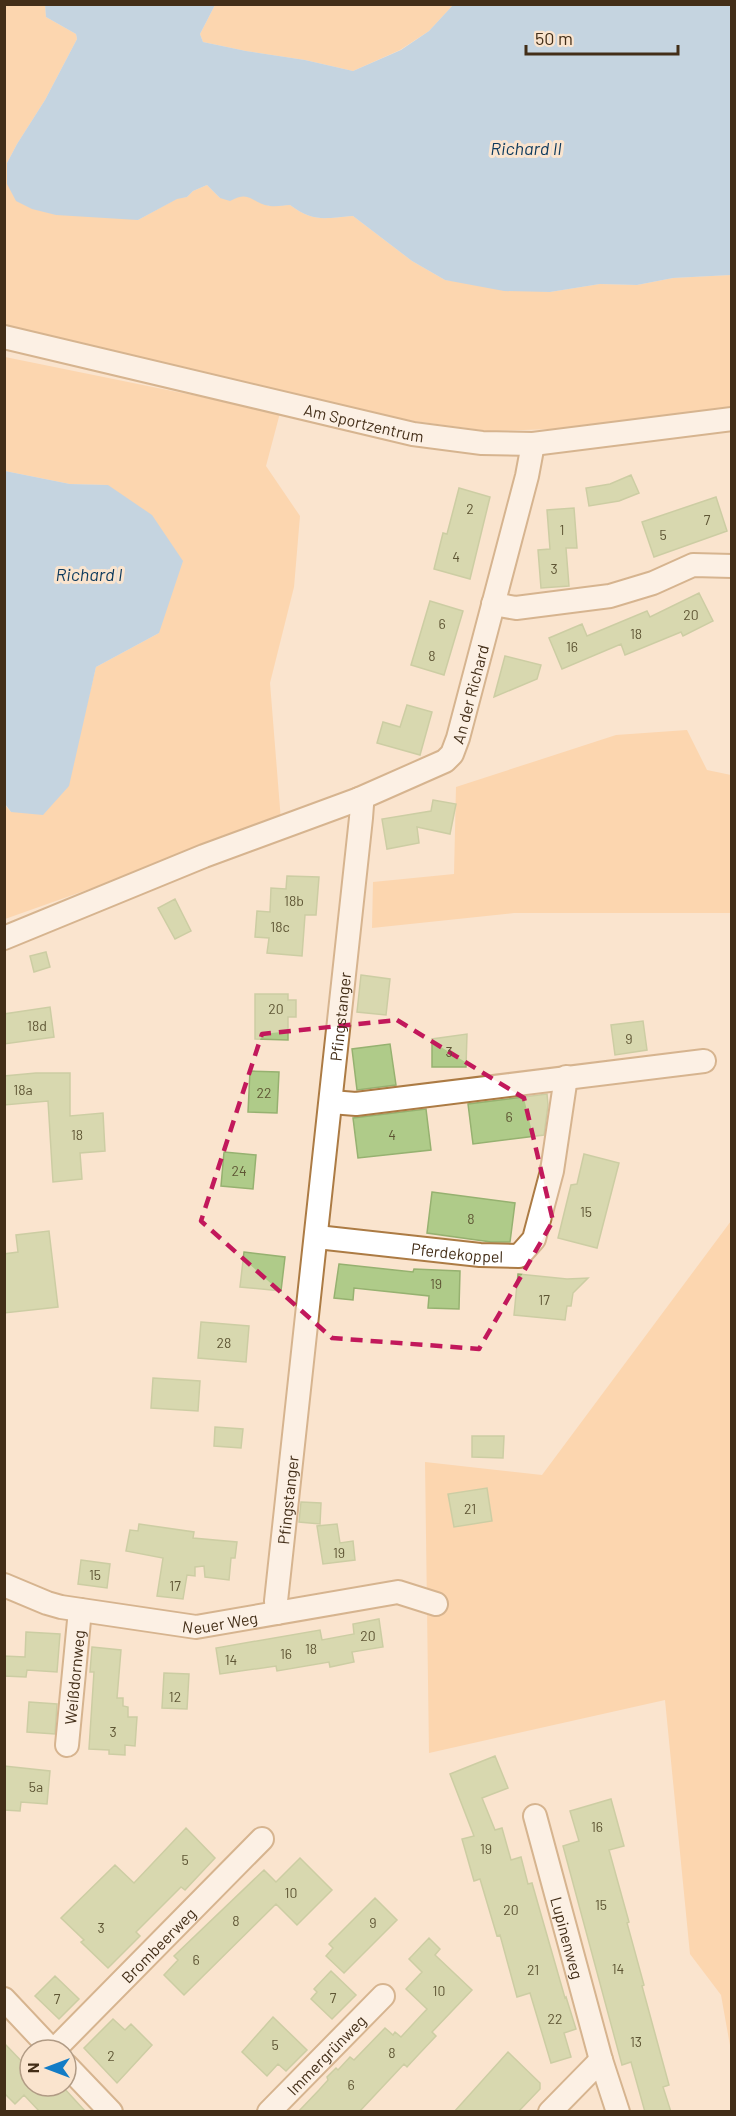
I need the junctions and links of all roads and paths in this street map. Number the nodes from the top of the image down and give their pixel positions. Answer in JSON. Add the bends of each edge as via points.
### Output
{"nodes":[{"id":1,"x":4,"y":337,"type":"edge"},
{"id":2,"x":732,"y":419,"type":"edge"},
{"id":3,"x":533,"y":444,"type":"junction"},
{"id":4,"x":732,"y":566,"type":"edge"},
{"id":5,"x":494,"y":604,"type":"junction"},
{"id":6,"x":358,"y":798,"type":"junction"},
{"id":7,"x":4,"y":938,"type":"edge"},
{"id":8,"x":704,"y":1061,"type":"dead end"},
{"id":9,"x":566,"y":1077,"type":"junction"},
{"id":10,"x":331,"y":1102,"type":"junction"},
{"id":11,"x":317,"y":1237,"type":"junction"},
{"id":12,"x":4,"y":1585,"type":"edge"},
{"id":13,"x":436,"y":1604,"type":"dead end"},
{"id":14,"x":80,"y":1610,"type":"junction"},
{"id":15,"x":277,"y":1612,"type":"junction"},
{"id":16,"x":67,"y":1745,"type":"dead end"},
{"id":17,"x":535,"y":1816,"type":"dead end"},
{"id":18,"x":262,"y":1839,"type":"dead end"},
{"id":19,"x":383,"y":1996,"type":"dead end"},
{"id":20,"x":4,"y":1999,"type":"edge"},
{"id":21,"x":41,"y":2038,"type":"edge"},
{"id":22,"x":65,"y":2038,"type":"edge"},
{"id":23,"x":601,"y":2060,"type":"junction"},
{"id":24,"x":78,"y":2078,"type":"edge"},
{"id":25,"x":111,"y":2112,"type":"edge"},
{"id":26,"x":269,"y":2112,"type":"edge"},
{"id":27,"x":550,"y":2112,"type":"edge"},
{"id":28,"x":618,"y":2112,"type":"edge"}],
"edges":[{"from":1,"to":3,"type":"street","name":"Am Sportzentrum","via":[[412,434],[482,443]]},
{"from":2,"to":3,"type":"street","name":"Am Sportzentrum"},
{"from":3,"to":5,"type":"street","name":"An der Richard"},
{"from":4,"to":5,"type":"street","via":[[693,565],[610,596],[516,608]]},
{"from":5,"to":6,"type":"street","name":"An der Richard","via":[[452,754],[436,766]]},
{"from":6,"to":7,"type":"street"},
{"from":6,"to":10,"type":"street","name":"Pfingstanger","via":[[362,805]]},
{"from":8,"to":9,"type":"street"},
{"from":9,"to":10,"type":"street","via":[[356,1104]]},
{"from":9,"to":11,"type":"street","name":"Pferdekoppel","via":[[552,1170],[534,1239],[519,1256]]},
{"from":10,"to":11,"type":"street","name":"Pfingstanger"},
{"from":11,"to":15,"type":"street","name":"Pfingstanger"},
{"from":12,"to":14,"type":"street","name":"Neuer Weg","via":[[47,1603]]},
{"from":13,"to":15,"type":"street","name":"Neuer Weg","via":[[398,1592]]},
{"from":14,"to":15,"type":"street","name":"Neuer Weg","via":[[196,1627]]},
{"from":14,"to":16,"type":"street","name":"Weißdornweg"},
{"from":17,"to":23,"type":"street","name":"Lupinenweg"},
{"from":18,"to":22,"type":"street","name":"Brombeerweg"},
{"from":19,"to":26,"type":"street","name":"Immergrünweg"},
{"from":20,"to":21,"type":"street"},
{"from":23,"to":27,"type":"street"},
{"from":23,"to":28,"type":"street","name":"Lupinenweg"},
{"from":24,"to":25,"type":"street"}]}
